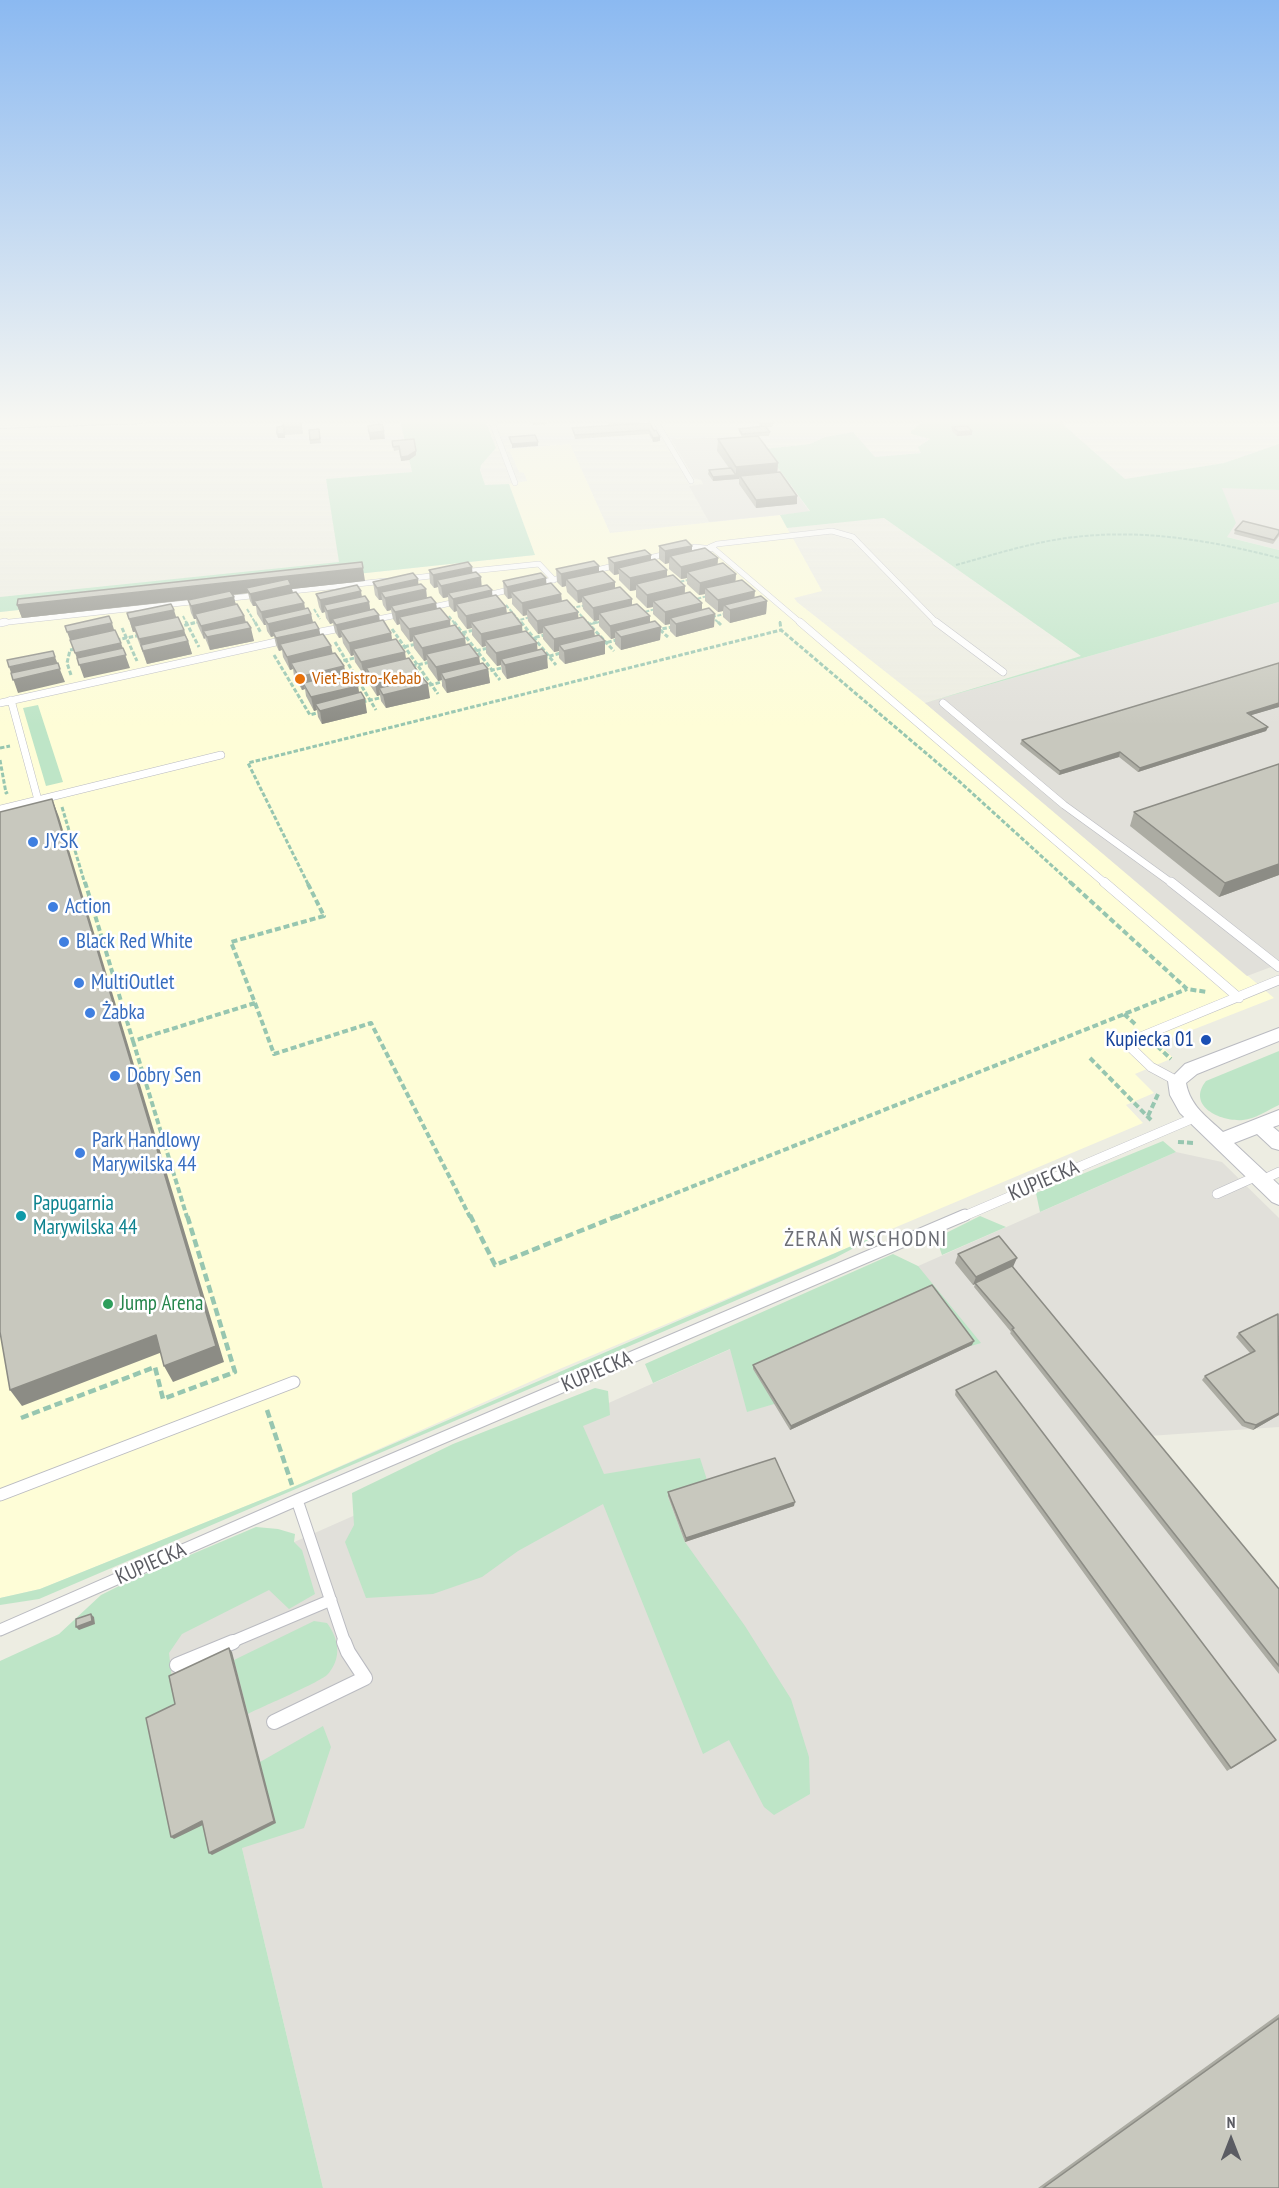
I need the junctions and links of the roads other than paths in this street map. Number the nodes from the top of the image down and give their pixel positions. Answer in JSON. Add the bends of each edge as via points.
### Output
{"nodes":[{"id":1,"x":710,"y":547,"type":"junction"},
{"id":2,"x":400,"y":580,"type":"edge"},
{"id":3,"x":554,"y":580,"type":"junction"},
{"id":4,"x":388,"y":581,"type":"edge"},
{"id":5,"x":526,"y":586,"type":"edge"},
{"id":6,"x":517,"y":588,"type":"edge"},
{"id":7,"x":275,"y":593,"type":"edge"},
{"id":8,"x":265,"y":594,"type":"edge"},
{"id":9,"x":218,"y":599,"type":"edge"},
{"id":10,"x":209,"y":600,"type":"edge"},
{"id":11,"x":0,"y":623,"type":"edge"},
{"id":12,"x":302,"y":636,"type":"edge"},
{"id":13,"x":291,"y":639,"type":"edge"},
{"id":14,"x":1003,"y":672,"type":"dead end"},
{"id":15,"x":11,"y":700,"type":"junction"},
{"id":16,"x":0,"y":703,"type":"edge"},
{"id":17,"x":944,"y":703,"type":"dead end"},
{"id":18,"x":221,"y":755,"type":"dead end"},
{"id":19,"x":38,"y":800,"type":"junction"},
{"id":20,"x":0,"y":809,"type":"edge"},
{"id":21,"x":1279,"y":967,"type":"edge"},
{"id":22,"x":1279,"y":980,"type":"edge"},
{"id":23,"x":1239,"y":998,"type":"junction"},
{"id":24,"x":1279,"y":1034,"type":"edge"},
{"id":25,"x":1177,"y":1081,"type":"junction"},
{"id":26,"x":1196,"y":1117,"type":"junction"},
{"id":27,"x":1279,"y":1117,"type":"edge"},
{"id":28,"x":1260,"y":1126,"type":"junction"},
{"id":29,"x":1222,"y":1140,"type":"junction"},
{"id":30,"x":1279,"y":1143,"type":"edge"},
{"id":31,"x":1279,"y":1172,"type":"edge"},
{"id":32,"x":1259,"y":1178,"type":"junction"},
{"id":33,"x":1217,"y":1194,"type":"dead end"},
{"id":34,"x":1279,"y":1197,"type":"edge"},
{"id":35,"x":294,"y":1382,"type":"dead end"},
{"id":36,"x":0,"y":1495,"type":"edge"},
{"id":37,"x":297,"y":1500,"type":"junction"},
{"id":38,"x":331,"y":1600,"type":"junction"},
{"id":39,"x":0,"y":1630,"type":"edge"},
{"id":40,"x":177,"y":1665,"type":"dead end"},
{"id":41,"x":274,"y":1722,"type":"dead end"}],
"edges":[{"from":1,"to":3,"type":"lane","via":[[695,547]]},
{"from":1,"to":14,"type":"lane","via":[[832,531],[854,537],[935,622]]},
{"from":1,"to":23,"type":"lane"},
{"from":2,"to":3,"type":"lane","via":[[538,564]]},
{"from":3,"to":5,"type":"lane"},
{"from":4,"to":7,"type":"lane"},
{"from":6,"to":12,"type":"lane"},
{"from":8,"to":9,"type":"lane"},
{"from":10,"to":11,"type":"lane"},
{"from":13,"to":15,"type":"lane"},
{"from":15,"to":16,"type":"lane"},
{"from":15,"to":19,"type":"lane"},
{"from":17,"to":21,"type":"lane","via":[[1064,805],[1205,907]]},
{"from":18,"to":19,"type":"lane"},
{"from":19,"to":20,"type":"lane"},
{"from":22,"to":23,"type":"lane"},
{"from":23,"to":25,"type":"lane","via":[[1126,1043],[1151,1067]]},
{"from":24,"to":25,"type":"street","via":[[1191,1069]]},
{"from":25,"to":26,"type":"street","via":[[1179,1095]]},
{"from":26,"to":29,"type":"street"},
{"from":26,"to":37,"type":"lane","name":"KUPIECKA"},
{"from":27,"to":28,"type":"street"},
{"from":28,"to":29,"type":"street"},
{"from":28,"to":30,"type":"street"},
{"from":29,"to":32,"type":"street"},
{"from":31,"to":32,"type":"lane"},
{"from":32,"to":33,"type":"lane"},
{"from":32,"to":34,"type":"street"},
{"from":35,"to":36,"type":"lane"},
{"from":37,"to":38,"type":"lane"},
{"from":37,"to":39,"type":"lane","name":"KUPIECKA"},
{"from":38,"to":40,"type":"lane"},
{"from":38,"to":41,"type":"lane","via":[[348,1652],[364,1678]]}]}
